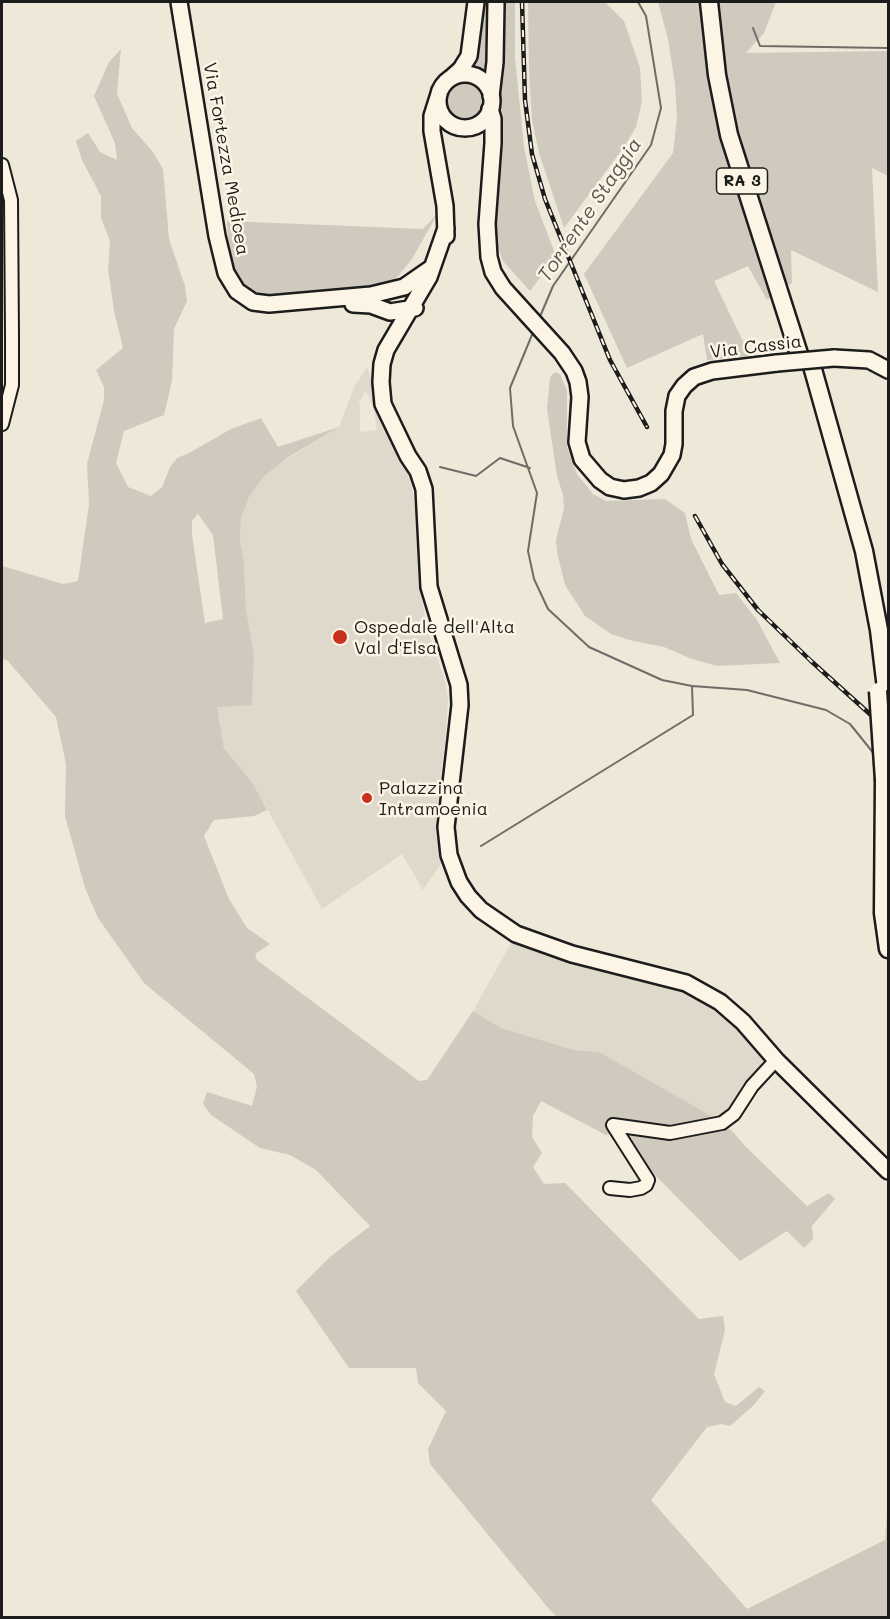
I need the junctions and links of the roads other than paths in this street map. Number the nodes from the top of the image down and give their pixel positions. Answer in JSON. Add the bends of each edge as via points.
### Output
{"nodes":[{"id":1,"x":178,"y":2,"type":"edge"},
{"id":2,"x":476,"y":2,"type":"edge"},
{"id":3,"x":496,"y":2,"type":"edge"},
{"id":4,"x":709,"y":2,"type":"edge"},
{"id":5,"x":717,"y":2,"type":"edge"},
{"id":6,"x":452,"y":77,"type":"junction"},
{"id":7,"x":439,"y":94,"type":"junction"},
{"id":8,"x":491,"y":102,"type":"junction"},
{"id":9,"x":467,"y":127,"type":"junction"},
{"id":10,"x":492,"y":158,"type":"junction"},
{"id":11,"x":438,"y":164,"type":"junction"},
{"id":12,"x":2,"y":165,"type":"edge"},
{"id":13,"x":436,"y":271,"type":"junction"},
{"id":14,"x":252,"y":302,"type":"junction"},
{"id":15,"x":410,"y":309,"type":"junction"},
{"id":16,"x":386,"y":311,"type":"junction"},
{"id":17,"x":396,"y":331,"type":"junction"},
{"id":18,"x":806,"y":360,"type":"junction"},
{"id":19,"x":888,"y":370,"type":"edge"},
{"id":20,"x":390,"y":416,"type":"junction"},
{"id":21,"x":2,"y":424,"type":"edge"},
{"id":22,"x":408,"y":456,"type":"junction"},
{"id":23,"x":885,"y":696,"type":"edge"},
{"id":24,"x":454,"y":743,"type":"junction"},
{"id":25,"x":888,"y":949,"type":"edge"},
{"id":26,"x":776,"y":1060,"type":"junction"},
{"id":27,"x":888,"y":1171,"type":"edge"},
{"id":28,"x":610,"y":1188,"type":"dead end"}],
"edges":[{"from":1,"to":14,"type":"main road","name":"Via Fortezza Medicea","via":[[224,266],[234,287]]},
{"from":2,"to":6,"type":"main road","via":[[469,56]]},
{"from":3,"to":8,"type":"main road","name":"Via Cassia"},
{"from":4,"to":18,"type":"highway","number":"RA 3","via":[[729,135]]},
{"from":5,"to":18,"type":"highway","number":"RA 3","via":[[725,71],[738,131]]},
{"from":6,"to":7,"type":"main road"},
{"from":6,"to":8,"type":"main road","via":[[476,76],[488,88]]},
{"from":7,"to":9,"type":"main road","via":[[438,103],[445,119]]},
{"from":7,"to":11,"type":"main road","via":[[432,116]]},
{"from":8,"to":9,"type":"main road","via":[[486,116]]},
{"from":8,"to":10,"type":"main road","name":"Via Cassia"},
{"from":9,"to":10,"type":"main road","via":[[485,141]]},
{"from":9,"to":11,"type":"main road","via":[[449,134],[442,142]]},
{"from":10,"to":19,"type":"main road","name":"Via Cassia","bridge":true,"via":[[487,224],[493,272],[574,371],[580,392],[578,442],[582,459],[610,487],[639,488],[661,474],[672,455],[677,396],[694,377],[712,371],[834,358],[869,360]]},
{"from":11,"to":13,"type":"main road","via":[[446,228]]},
{"from":12,"to":21,"type":"street","via":[[11,200],[12,336],[12,385]]},
{"from":13,"to":14,"type":"main road","via":[[383,294]]},
{"from":13,"to":15,"type":"main road"},
{"from":13,"to":20,"type":"main road","via":[[430,293],[390,361]]},
{"from":14,"to":16,"type":"main road","via":[[278,309],[361,304]]},
{"from":15,"to":16,"type":"main road"},
{"from":15,"to":17,"type":"main road"},
{"from":16,"to":17,"type":"main road"},
{"from":17,"to":20,"type":"main road","via":[[381,372],[383,404]]},
{"from":18,"to":23,"type":"highway","number":"RA 3","via":[[856,553]]},
{"from":20,"to":22,"type":"main road"},
{"from":22,"to":24,"type":"main road","via":[[417,496],[424,600],[451,681]]},
{"from":22,"to":24,"type":"main road","via":[[425,493],[431,597],[459,685]]},
{"from":23,"to":25,"type":"highway","number":"RA 3","bridge":true,"via":[[884,913]]},
{"from":24,"to":26,"type":"main road","via":[[447,843],[462,887],[481,910],[516,934],[536,942],[686,983],[720,1002]]},
{"from":26,"to":27,"type":"main road"},
{"from":26,"to":28,"type":"street","via":[[754,1083],[734,1114],[722,1123],[670,1133],[613,1125],[648,1180],[641,1188]]}]}
